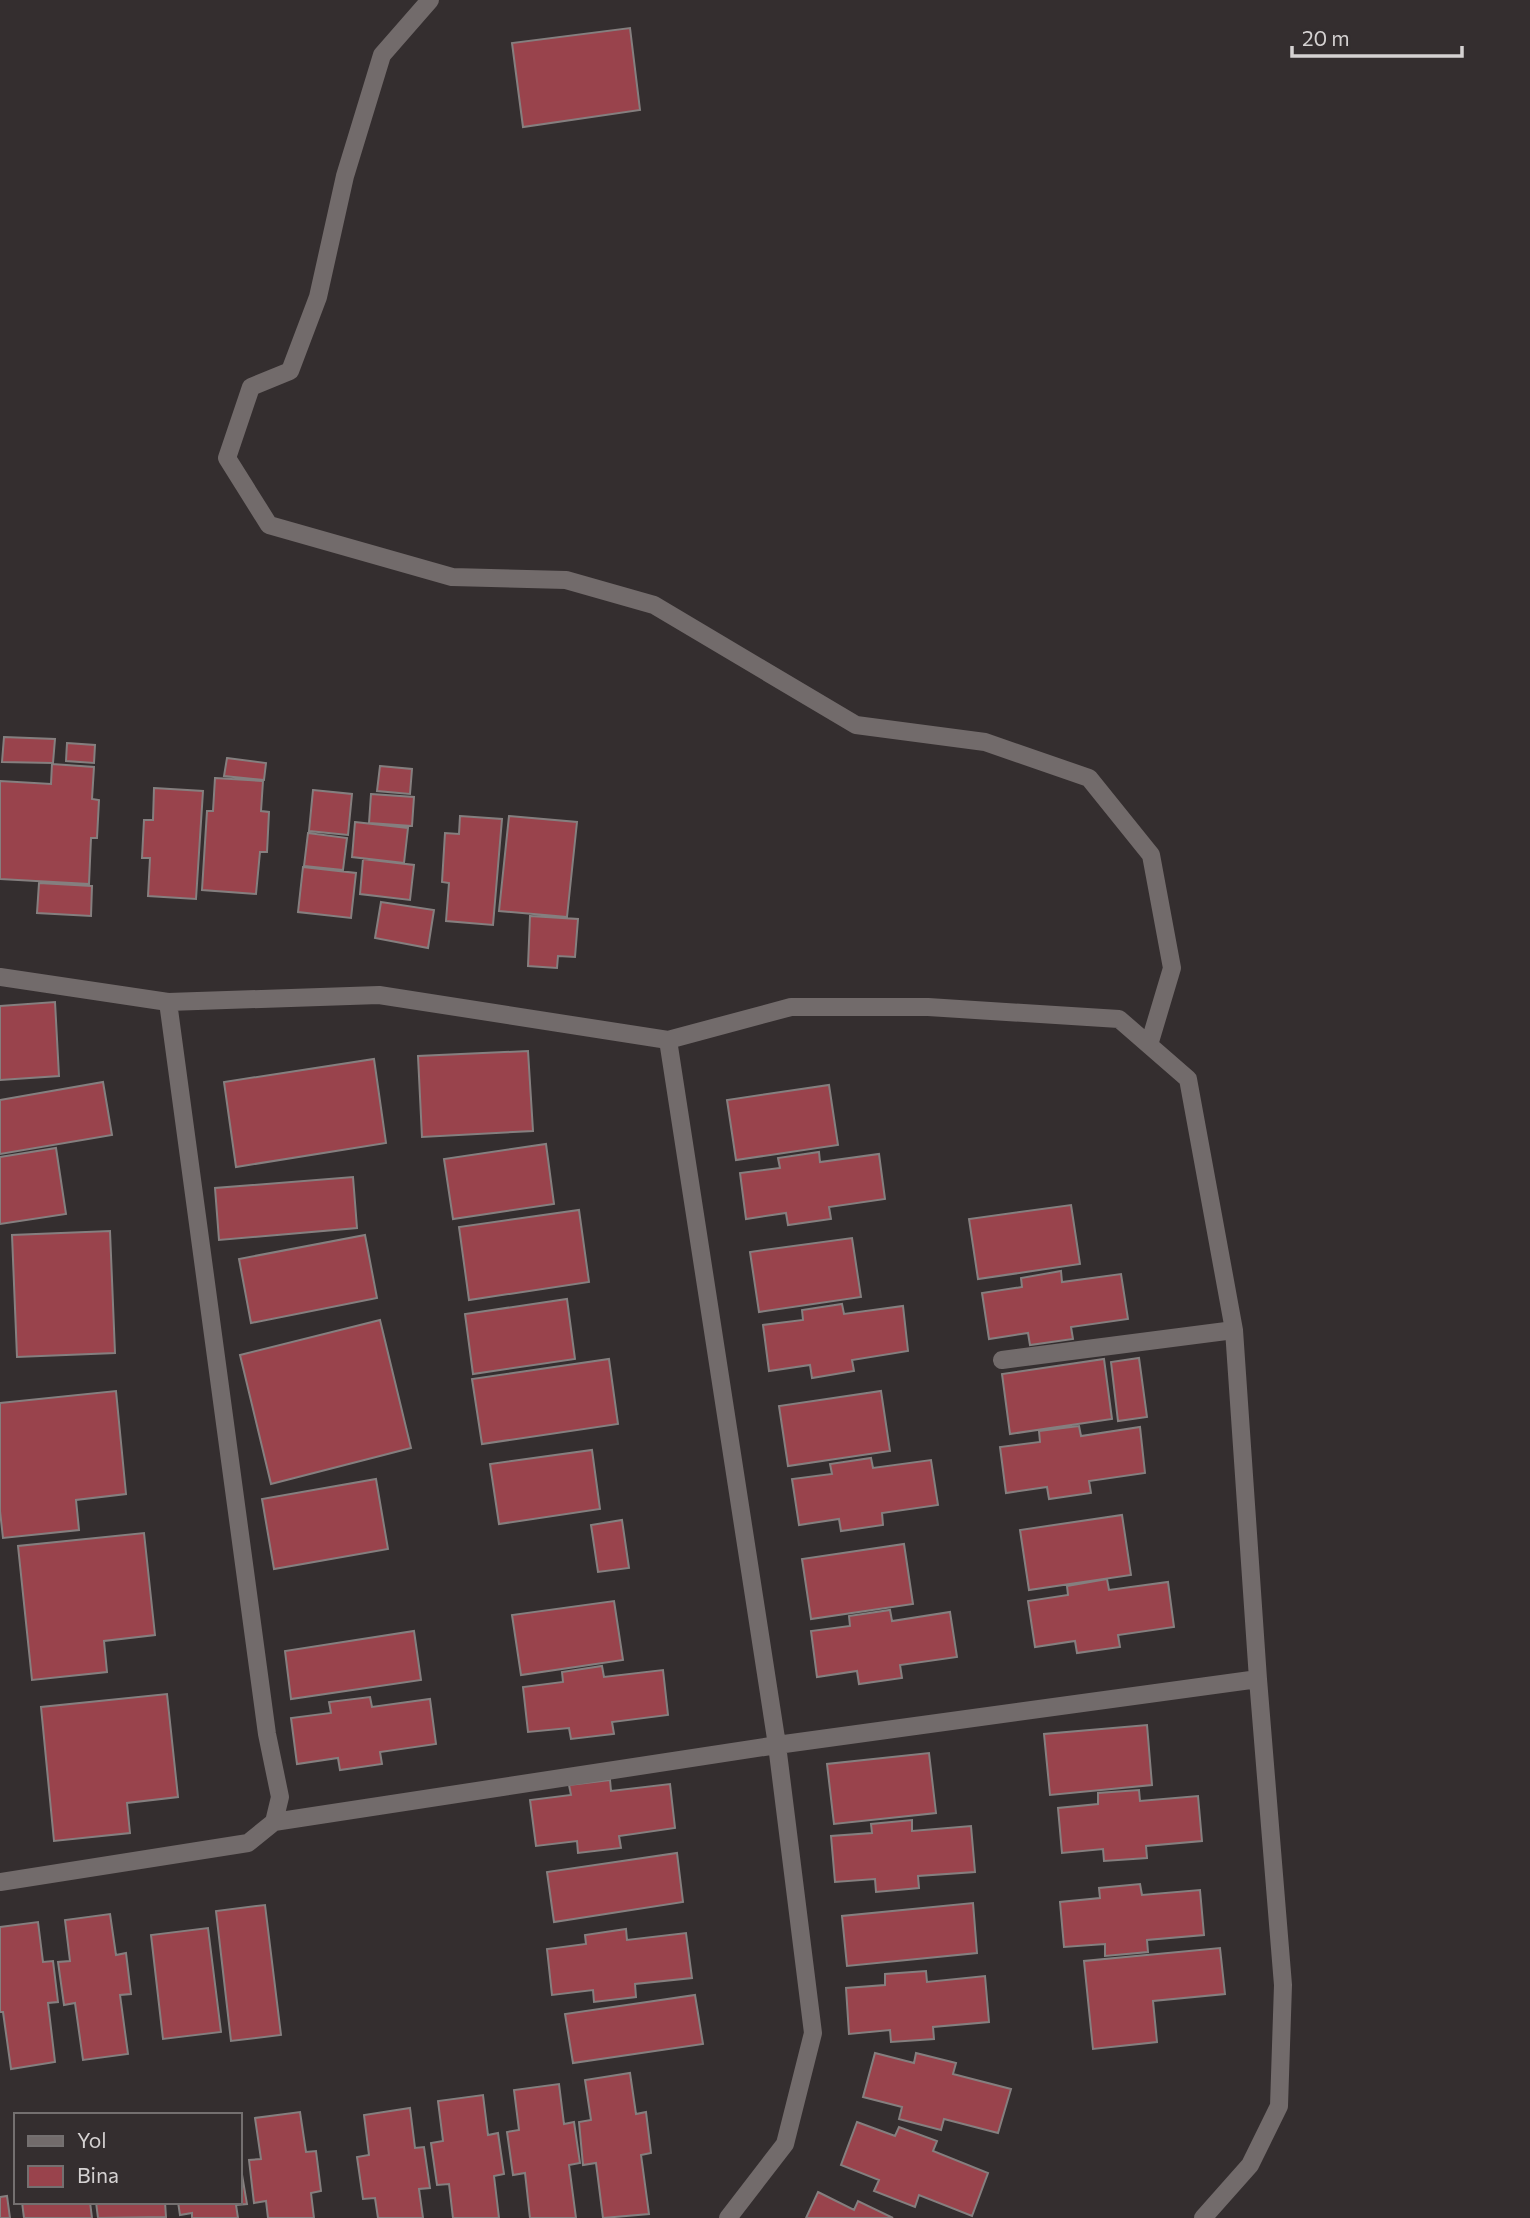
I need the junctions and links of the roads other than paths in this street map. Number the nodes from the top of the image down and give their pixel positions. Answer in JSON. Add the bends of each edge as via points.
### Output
{"nodes":[{"id":1,"x":430,"y":0,"type":"edge"},
{"id":2,"x":0,"y":977,"type":"edge"},
{"id":3,"x":168,"y":1002,"type":"junction"},
{"id":4,"x":668,"y":1040,"type":"junction"},
{"id":5,"x":1149,"y":1045,"type":"junction"},
{"id":6,"x":1234,"y":1330,"type":"junction"},
{"id":7,"x":1002,"y":1360,"type":"dead end"},
{"id":8,"x":1258,"y":1679,"type":"junction"},
{"id":9,"x":778,"y":1745,"type":"junction"},
{"id":10,"x":274,"y":1822,"type":"junction"},
{"id":11,"x":0,"y":1882,"type":"edge"},
{"id":12,"x":728,"y":2218,"type":"edge"},
{"id":13,"x":1203,"y":2218,"type":"edge"}],
"edges":[{"from":1,"to":5,"type":"street","via":[[382,55],[345,176],[318,297],[290,371],[251,387],[226,458],[269,525],[452,577],[566,580],[654,605],[856,726],[985,742],[1089,778],[1151,855],[1172,968]]},
{"from":2,"to":3,"type":"street"},
{"from":3,"to":4,"type":"street","via":[[379,995]]},
{"from":3,"to":10,"type":"street","via":[[267,1734],[280,1797]]},
{"from":4,"to":5,"type":"street","via":[[791,1007],[928,1007],[1119,1019]]},
{"from":4,"to":9,"type":"street"},
{"from":5,"to":6,"type":"street","via":[[1188,1079]]},
{"from":6,"to":7,"type":"street"},
{"from":6,"to":8,"type":"street"},
{"from":8,"to":9,"type":"street"},
{"from":8,"to":13,"type":"street","via":[[1283,1984],[1279,2106],[1250,2165]]},
{"from":9,"to":10,"type":"street"},
{"from":9,"to":12,"type":"street","via":[[813,2034],[785,2144]]},
{"from":10,"to":11,"type":"street","via":[[248,1843]]}]}
